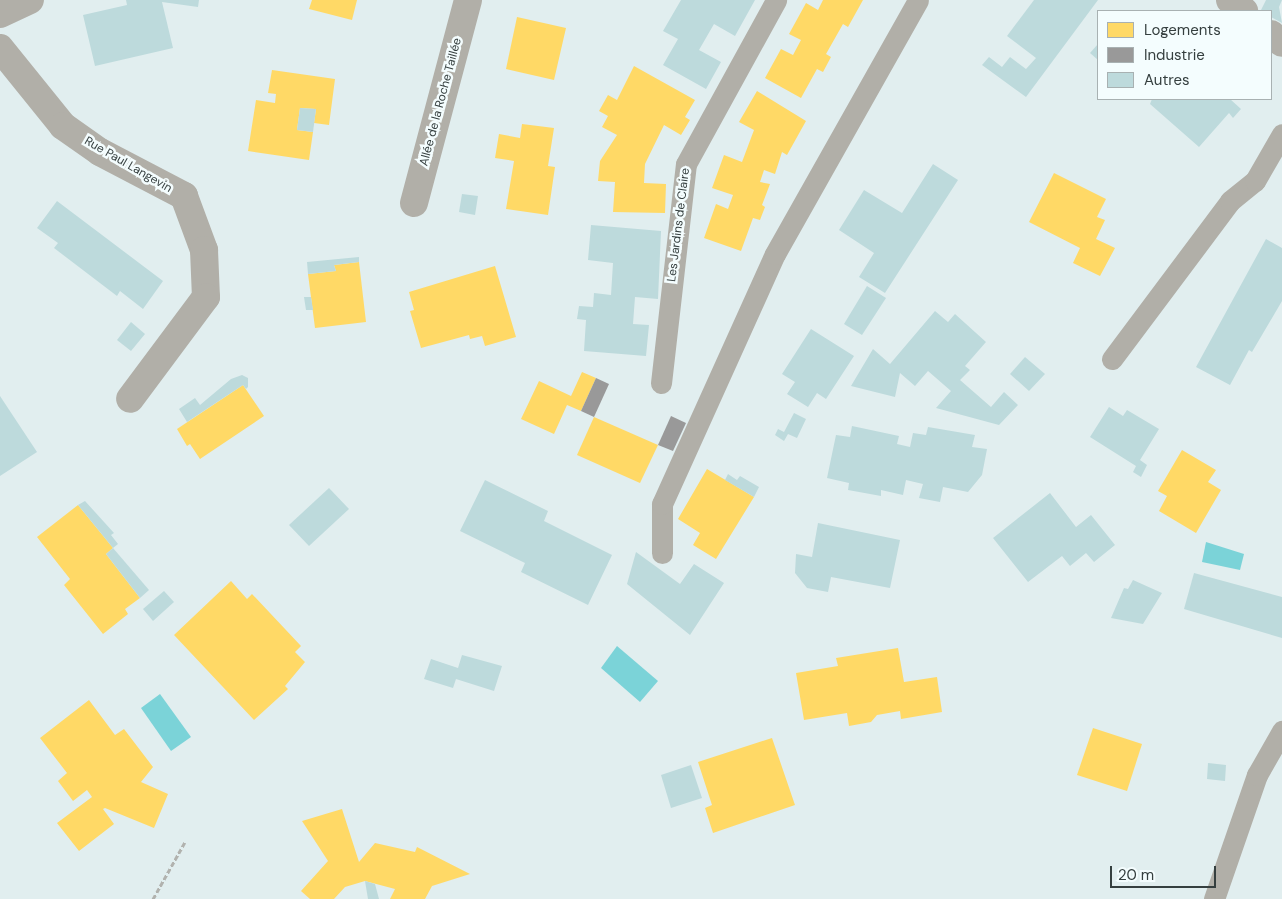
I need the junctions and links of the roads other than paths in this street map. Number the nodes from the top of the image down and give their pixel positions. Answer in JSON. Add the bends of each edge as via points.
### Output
{"nodes":[{"id":1,"x":30,"y":0,"type":"edge"},
{"id":2,"x":468,"y":0,"type":"edge"},
{"id":3,"x":776,"y":0,"type":"edge"},
{"id":4,"x":918,"y":0,"type":"edge"},
{"id":5,"x":1230,"y":0,"type":"edge"},
{"id":6,"x":1243,"y":10,"type":"edge"},
{"id":7,"x":0,"y":14,"type":"edge"},
{"id":8,"x":1272,"y":35,"type":"edge"},
{"id":9,"x":1282,"y":43,"type":"edge"},
{"id":10,"x":0,"y":48,"type":"edge"},
{"id":11,"x":1282,"y":134,"type":"edge"},
{"id":12,"x":414,"y":203,"type":"dead end"},
{"id":13,"x":1112,"y":359,"type":"dead end"},
{"id":14,"x":661,"y":383,"type":"dead end"},
{"id":15,"x":130,"y":399,"type":"dead end"},
{"id":16,"x":662,"y":553,"type":"dead end"},
{"id":17,"x":1282,"y":731,"type":"edge"},
{"id":18,"x":1214,"y":899,"type":"edge"}],
"edges":[{"from":1,"to":7,"type":"street"},
{"from":2,"to":12,"type":"street","name":"Allée de la Roche Taillée"},
{"from":3,"to":14,"type":"lane","name":"Les Jardins de Claire","via":[[686,164]]},
{"from":4,"to":16,"type":"lane","via":[[775,254],[662,504]]},
{"from":5,"to":6,"type":"street"},
{"from":8,"to":9,"type":"street"},
{"from":10,"to":15,"type":"street","name":"Rue Paul Langevin","via":[[63,126],[100,152],[184,196],[204,250],[206,297]]},
{"from":11,"to":13,"type":"lane","via":[[1254,181],[1230,202]]},
{"from":17,"to":18,"type":"lane","via":[[1257,775]]}]}
